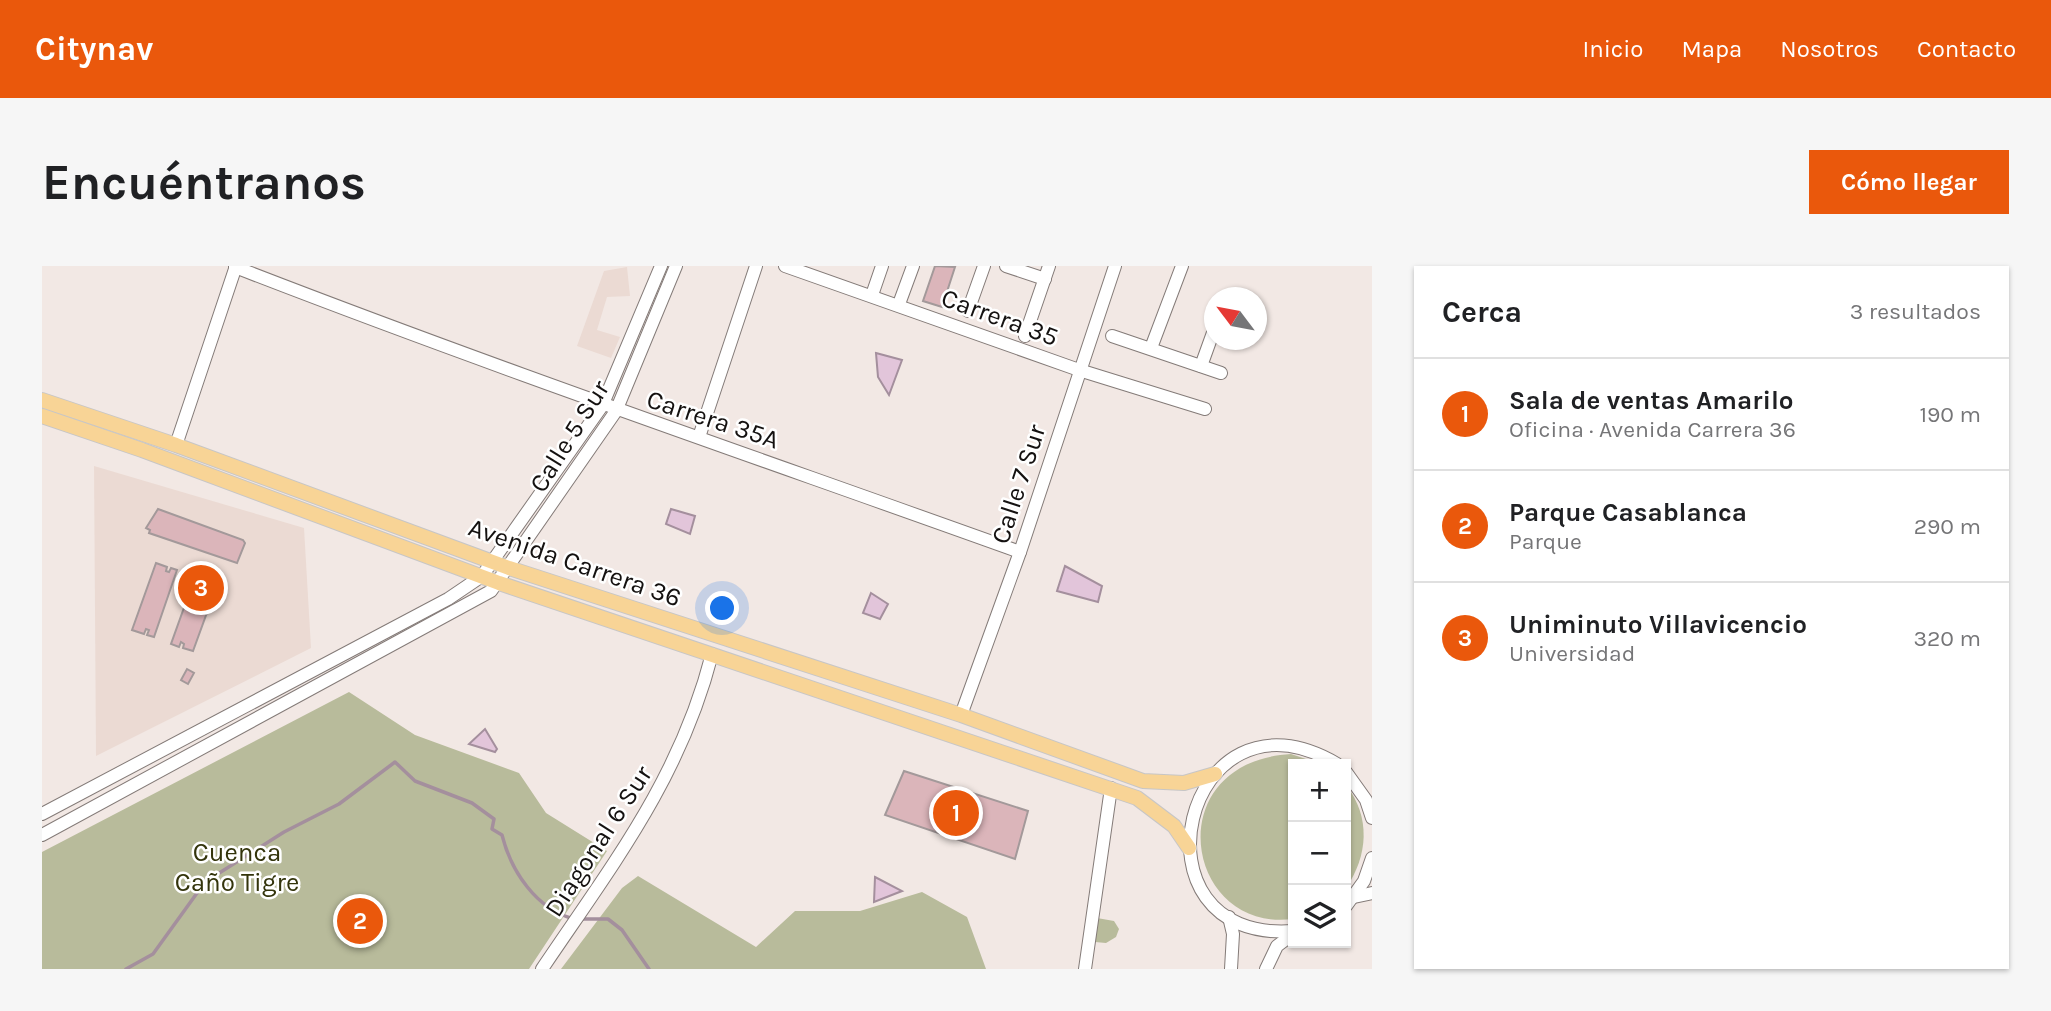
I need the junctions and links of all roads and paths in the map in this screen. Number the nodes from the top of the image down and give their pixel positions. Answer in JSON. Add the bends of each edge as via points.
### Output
{"nodes":[{"id":1,"x":661,"y":266,"type":"edge"},
{"id":2,"x":676,"y":266,"type":"edge"},
{"id":3,"x":756,"y":266,"type":"edge"},
{"id":4,"x":785,"y":266,"type":"edge"},
{"id":5,"x":881,"y":266,"type":"edge"},
{"id":6,"x":913,"y":266,"type":"edge"},
{"id":7,"x":984,"y":266,"type":"edge"},
{"id":8,"x":1006,"y":266,"type":"edge"},
{"id":9,"x":1115,"y":266,"type":"edge"},
{"id":10,"x":1182,"y":266,"type":"edge"},
{"id":11,"x":236,"y":267,"type":"edge"},
{"id":12,"x":1047,"y":272,"type":"edge"},
{"id":13,"x":872,"y":295,"type":"junction"},
{"id":14,"x":900,"y":304,"type":"junction"},
{"id":15,"x":968,"y":311,"type":"dead end"},
{"id":16,"x":1025,"y":336,"type":"dead end"},
{"id":17,"x":1112,"y":336,"type":"dead end"},
{"id":18,"x":1151,"y":348,"type":"junction"},
{"id":19,"x":1207,"y":350,"type":"edge"},
{"id":20,"x":1201,"y":366,"type":"junction"},
{"id":21,"x":1079,"y":370,"type":"junction"},
{"id":22,"x":1221,"y":373,"type":"dead end"},
{"id":23,"x":42,"y":400,"type":"edge"},
{"id":24,"x":602,"y":406,"type":"junction"},
{"id":25,"x":1205,"y":410,"type":"dead end"},
{"id":26,"x":616,"y":411,"type":"junction"},
{"id":27,"x":42,"y":416,"type":"edge"},
{"id":28,"x":699,"y":437,"type":"junction"},
{"id":29,"x":176,"y":445,"type":"junction"},
{"id":30,"x":1020,"y":552,"type":"junction"},
{"id":31,"x":492,"y":561,"type":"junction"},
{"id":32,"x":509,"y":568,"type":"junction"},
{"id":33,"x":482,"y":576,"type":"junction"},
{"id":34,"x":499,"y":583,"type":"junction"},
{"id":35,"x":712,"y":654,"type":"junction"},
{"id":36,"x":961,"y":715,"type":"junction"},
{"id":37,"x":1328,"y":759,"type":"edge"},
{"id":38,"x":1215,"y":774,"type":"junction"},
{"id":39,"x":1351,"y":779,"type":"edge"},
{"id":40,"x":1111,"y":788,"type":"junction"},
{"id":41,"x":42,"y":814,"type":"edge"},
{"id":42,"x":1372,"y":818,"type":"edge"},
{"id":43,"x":42,"y":835,"type":"edge"},
{"id":44,"x":1189,"y":848,"type":"junction"},
{"id":45,"x":1372,"y":858,"type":"edge"},
{"id":46,"x":1372,"y":893,"type":"edge"},
{"id":47,"x":1351,"y":900,"type":"edge"},
{"id":48,"x":1351,"y":901,"type":"edge"},
{"id":49,"x":1229,"y":917,"type":"junction"},
{"id":50,"x":1288,"y":932,"type":"edge"},
{"id":51,"x":1288,"y":937,"type":"edge"},
{"id":52,"x":542,"y":969,"type":"edge"},
{"id":53,"x":1086,"y":969,"type":"edge"},
{"id":54,"x":1231,"y":969,"type":"edge"},
{"id":55,"x":1266,"y":969,"type":"edge"}],
"edges":[{"from":1,"to":24,"type":"street","name":"Calle 5 Sur"},
{"from":2,"to":26,"type":"street","name":"Calle 5 Sur"},
{"from":3,"to":28,"type":"street"},
{"from":4,"to":13,"type":"street","name":"Carrera 35"},
{"from":5,"to":13,"type":"street"},
{"from":6,"to":14,"type":"street"},
{"from":7,"to":15,"type":"street"},
{"from":8,"to":12,"type":"street"},
{"from":9,"to":21,"type":"street","name":"Calle 7 Sur"},
{"from":10,"to":18,"type":"street"},
{"from":11,"to":24,"type":"street","name":"Carrera 35A"},
{"from":11,"to":29,"type":"street"},
{"from":12,"to":16,"type":"street"},
{"from":13,"to":14,"type":"street","name":"Carrera 35"},
{"from":14,"to":21,"type":"street","name":"Carrera 35"},
{"from":17,"to":18,"type":"street"},
{"from":18,"to":20,"type":"street"},
{"from":19,"to":20,"type":"street"},
{"from":20,"to":22,"type":"street"},
{"from":21,"to":25,"type":"street","name":"Carrera 35"},
{"from":21,"to":30,"type":"street","name":"Calle 7 Sur"},
{"from":23,"to":29,"type":"main road","name":"Avenida Carrera 36"},
{"from":24,"to":26,"type":"street","name":"Carrera 35A"},
{"from":24,"to":31,"type":"street","name":"Calle 5 Sur"},
{"from":26,"to":28,"type":"street","name":"Carrera 35A"},
{"from":26,"to":32,"type":"street","name":"Calle 5 Sur"},
{"from":27,"to":33,"type":"main road","name":"Avenida Carrera 36"},
{"from":28,"to":30,"type":"street","name":"Carrera 35A"},
{"from":29,"to":31,"type":"main road","name":"Avenida Carrera 36"},
{"from":30,"to":36,"type":"street","name":"Calle 7 Sur"},
{"from":31,"to":32,"type":"main road","name":"Avenida Carrera 36"},
{"from":31,"to":33,"type":"street","name":"Calle 5 Sur"},
{"from":32,"to":34,"type":"street","name":"Calle 5 Sur"},
{"from":32,"to":36,"type":"main road","name":"Avenida Carrera 36"},
{"from":33,"to":34,"type":"main road","name":"Avenida Carrera 36"},
{"from":33,"to":41,"type":"street","via":[[448,599]]},
{"from":34,"to":35,"type":"main road","name":"Avenida Carrera 36"},
{"from":34,"to":43,"type":"street","name":"Calle 5 Sur","via":[[473,604]]},
{"from":35,"to":40,"type":"main road","name":"Avenida Carrera 36"},
{"from":35,"to":52,"type":"street","name":"Diagonal 6 Sur","via":[[699,701],[668,774],[618,860]]},
{"from":36,"to":38,"type":"main road","name":"Avenida Carrera 36","via":[[1143,782],[1167,785]]},
{"from":37,"to":38,"type":"street","via":[[1298,747],[1275,746],[1253,750]]},
{"from":38,"to":44,"type":"street","via":[[1194,808]]},
{"from":39,"to":42,"type":"street"},
{"from":40,"to":44,"type":"main road","name":"Avenida Carrera 36","via":[[1158,811]]},
{"from":40,"to":53,"type":"street"},
{"from":44,"to":49,"type":"street","via":[[1203,890]]},
{"from":45,"to":47,"type":"street"},
{"from":46,"to":48,"type":"street"},
{"from":49,"to":50,"type":"street","via":[[1258,929]]},
{"from":49,"to":54,"type":"street"},
{"from":51,"to":55,"type":"street"}]}
